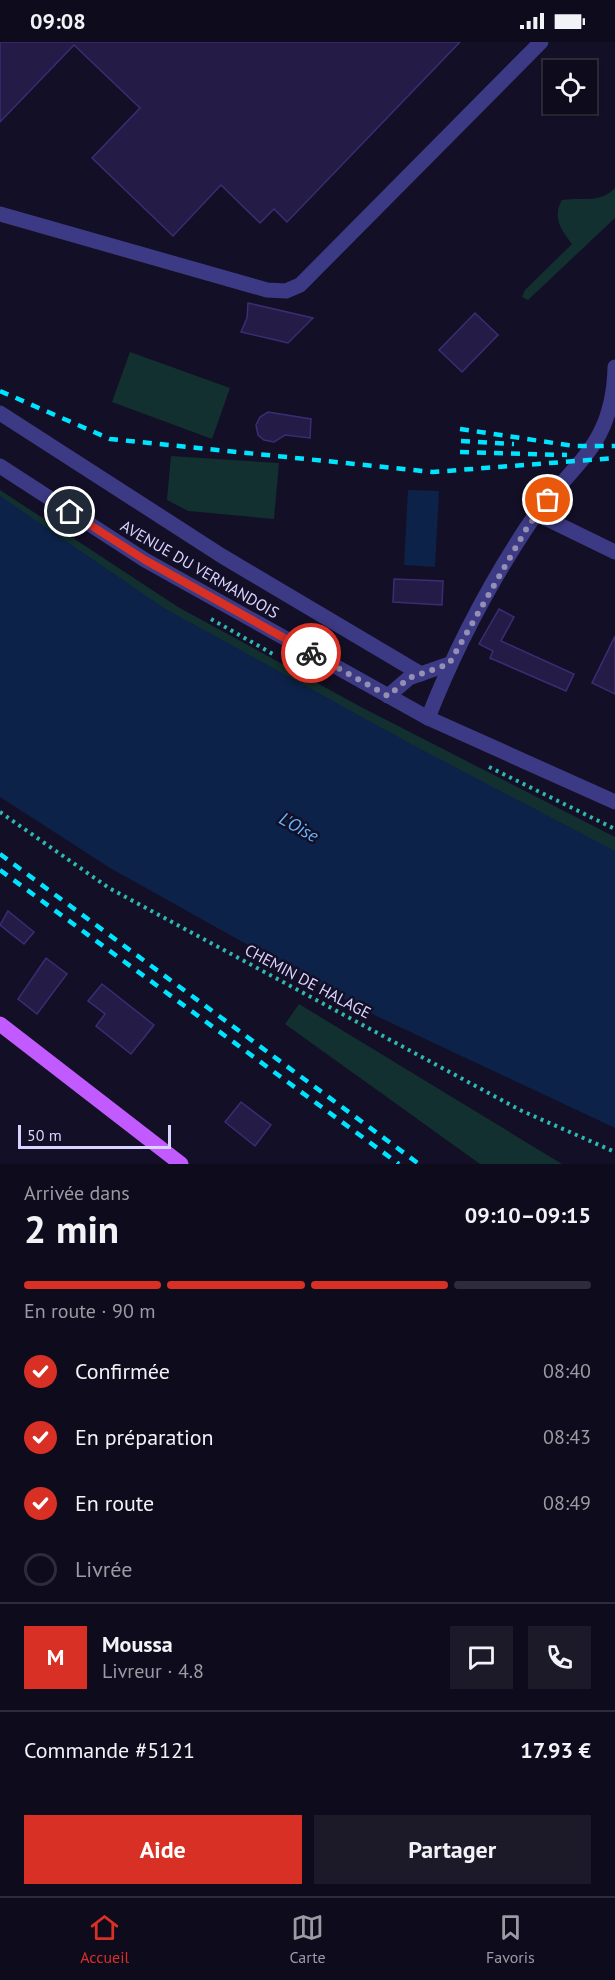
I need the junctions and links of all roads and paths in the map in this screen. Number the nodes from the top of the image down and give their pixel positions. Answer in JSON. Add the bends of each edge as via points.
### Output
{"nodes":[{"id":1,"x":541,"y":42,"type":"edge"},
{"id":2,"x":0,"y":214,"type":"edge"},
{"id":3,"x":615,"y":367,"type":"edge"},
{"id":4,"x":0,"y":413,"type":"edge"},
{"id":5,"x":0,"y":466,"type":"edge"},
{"id":6,"x":537,"y":514,"type":"junction"},
{"id":7,"x":615,"y":552,"type":"edge"},
{"id":8,"x":449,"y":664,"type":"junction"},
{"id":9,"x":421,"y":674,"type":"junction"},
{"id":10,"x":388,"y":696,"type":"junction"},
{"id":11,"x":428,"y":718,"type":"junction"},
{"id":12,"x":615,"y":802,"type":"edge"},
{"id":13,"x":2,"y":814,"type":"edge"},
{"id":14,"x":0,"y":821,"type":"edge"},
{"id":15,"x":0,"y":1024,"type":"edge"},
{"id":16,"x":615,"y":1152,"type":"edge"},
{"id":17,"x":181,"y":1164,"type":"edge"}],
"edges":[{"from":1,"to":2,"type":"street","via":[[300,285],[286,291],[267,290]]},
{"from":3,"to":6,"type":"street","via":[[609,418],[594,446]]},
{"from":4,"to":9,"type":"street","via":[[222,556]]},
{"from":5,"to":10,"type":"street","name":"AVENUE DU VERMANDOIS","via":[[145,560]]},
{"from":6,"to":7,"type":"street"},
{"from":6,"to":8,"type":"street"},
{"from":8,"to":9,"type":"street"},
{"from":8,"to":11,"type":"street"},
{"from":9,"to":10,"type":"street","via":[[409,678]]},
{"from":10,"to":11,"type":"street","name":"AVENUE DU VERMANDOIS"},
{"from":11,"to":12,"type":"street","name":"AVENUE DU VERMANDOIS"},
{"from":13,"to":14,"type":"path"},
{"from":13,"to":16,"type":"path","name":"CHEMIN DE HALAGE","via":[[109,888],[520,1110]]},
{"from":15,"to":17,"type":"main road"}]}
